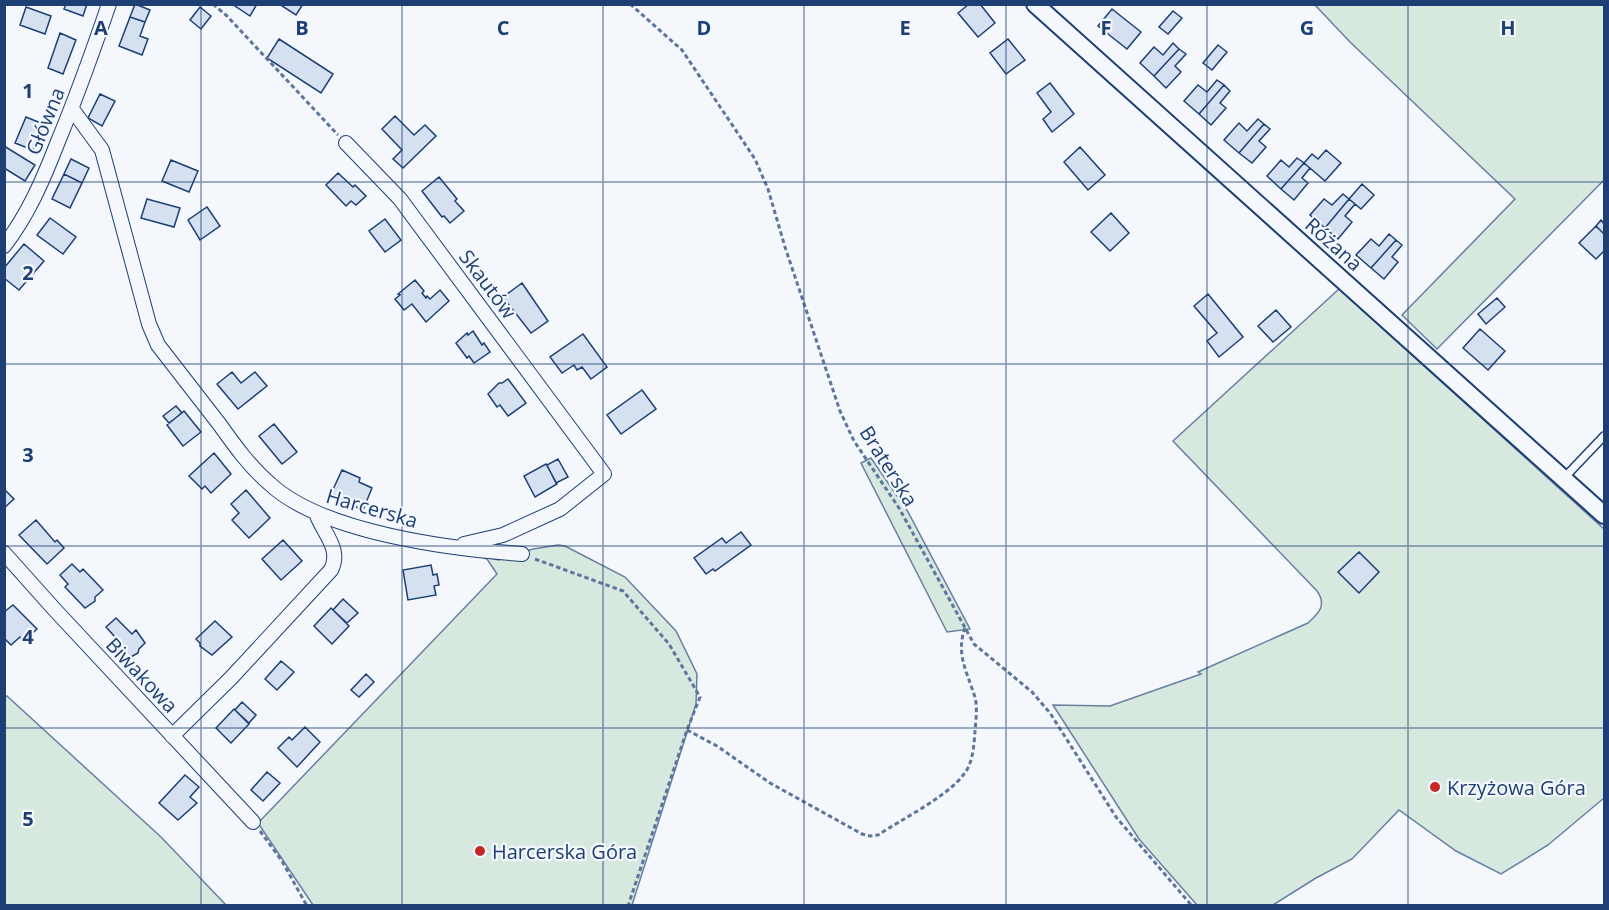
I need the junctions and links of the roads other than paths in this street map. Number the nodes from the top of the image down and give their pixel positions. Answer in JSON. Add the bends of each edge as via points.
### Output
{"nodes":[{"id":1,"x":109,"y":4,"type":"edge"},
{"id":2,"x":1035,"y":4,"type":"edge"},
{"id":3,"x":72,"y":109,"type":"junction"},
{"id":4,"x":346,"y":143,"type":"road end"},
{"id":5,"x":4,"y":246,"type":"edge"},
{"id":6,"x":1605,"y":435,"type":"edge"},
{"id":7,"x":1564,"y":478,"type":"junction"},
{"id":8,"x":316,"y":513,"type":"junction"},
{"id":9,"x":1605,"y":515,"type":"edge"},
{"id":10,"x":453,"y":546,"type":"junction"},
{"id":11,"x":4,"y":553,"type":"edge"},
{"id":12,"x":522,"y":554,"type":"road end"},
{"id":13,"x":172,"y":736,"type":"junction"},
{"id":14,"x":253,"y":822,"type":"road end"}],
"edges":[{"from":1,"to":3,"type":"street","name":"Główna"},
{"from":2,"to":7,"type":"street","name":"Różana"},
{"from":3,"to":5,"type":"street","name":"Główna","via":[[40,186],[20,226]]},
{"from":3,"to":8,"type":"street","name":"Harcerska","via":[[102,150],[158,345],[251,466],[293,502]]},
{"from":4,"to":10,"type":"street","name":"Skautów","via":[[400,199],[604,474],[560,509],[503,535]]},
{"from":6,"to":7,"type":"lane"},
{"from":7,"to":9,"type":"street","name":"Różana"},
{"from":8,"to":10,"type":"street","name":"Harcerska","via":[[417,542]]},
{"from":8,"to":13,"type":"street","via":[[335,550],[331,570]]},
{"from":10,"to":12,"type":"street","name":"Harcerska"},
{"from":11,"to":13,"type":"street","name":"Biwakowa"},
{"from":13,"to":14,"type":"street","name":"Biwakowa"}]}
